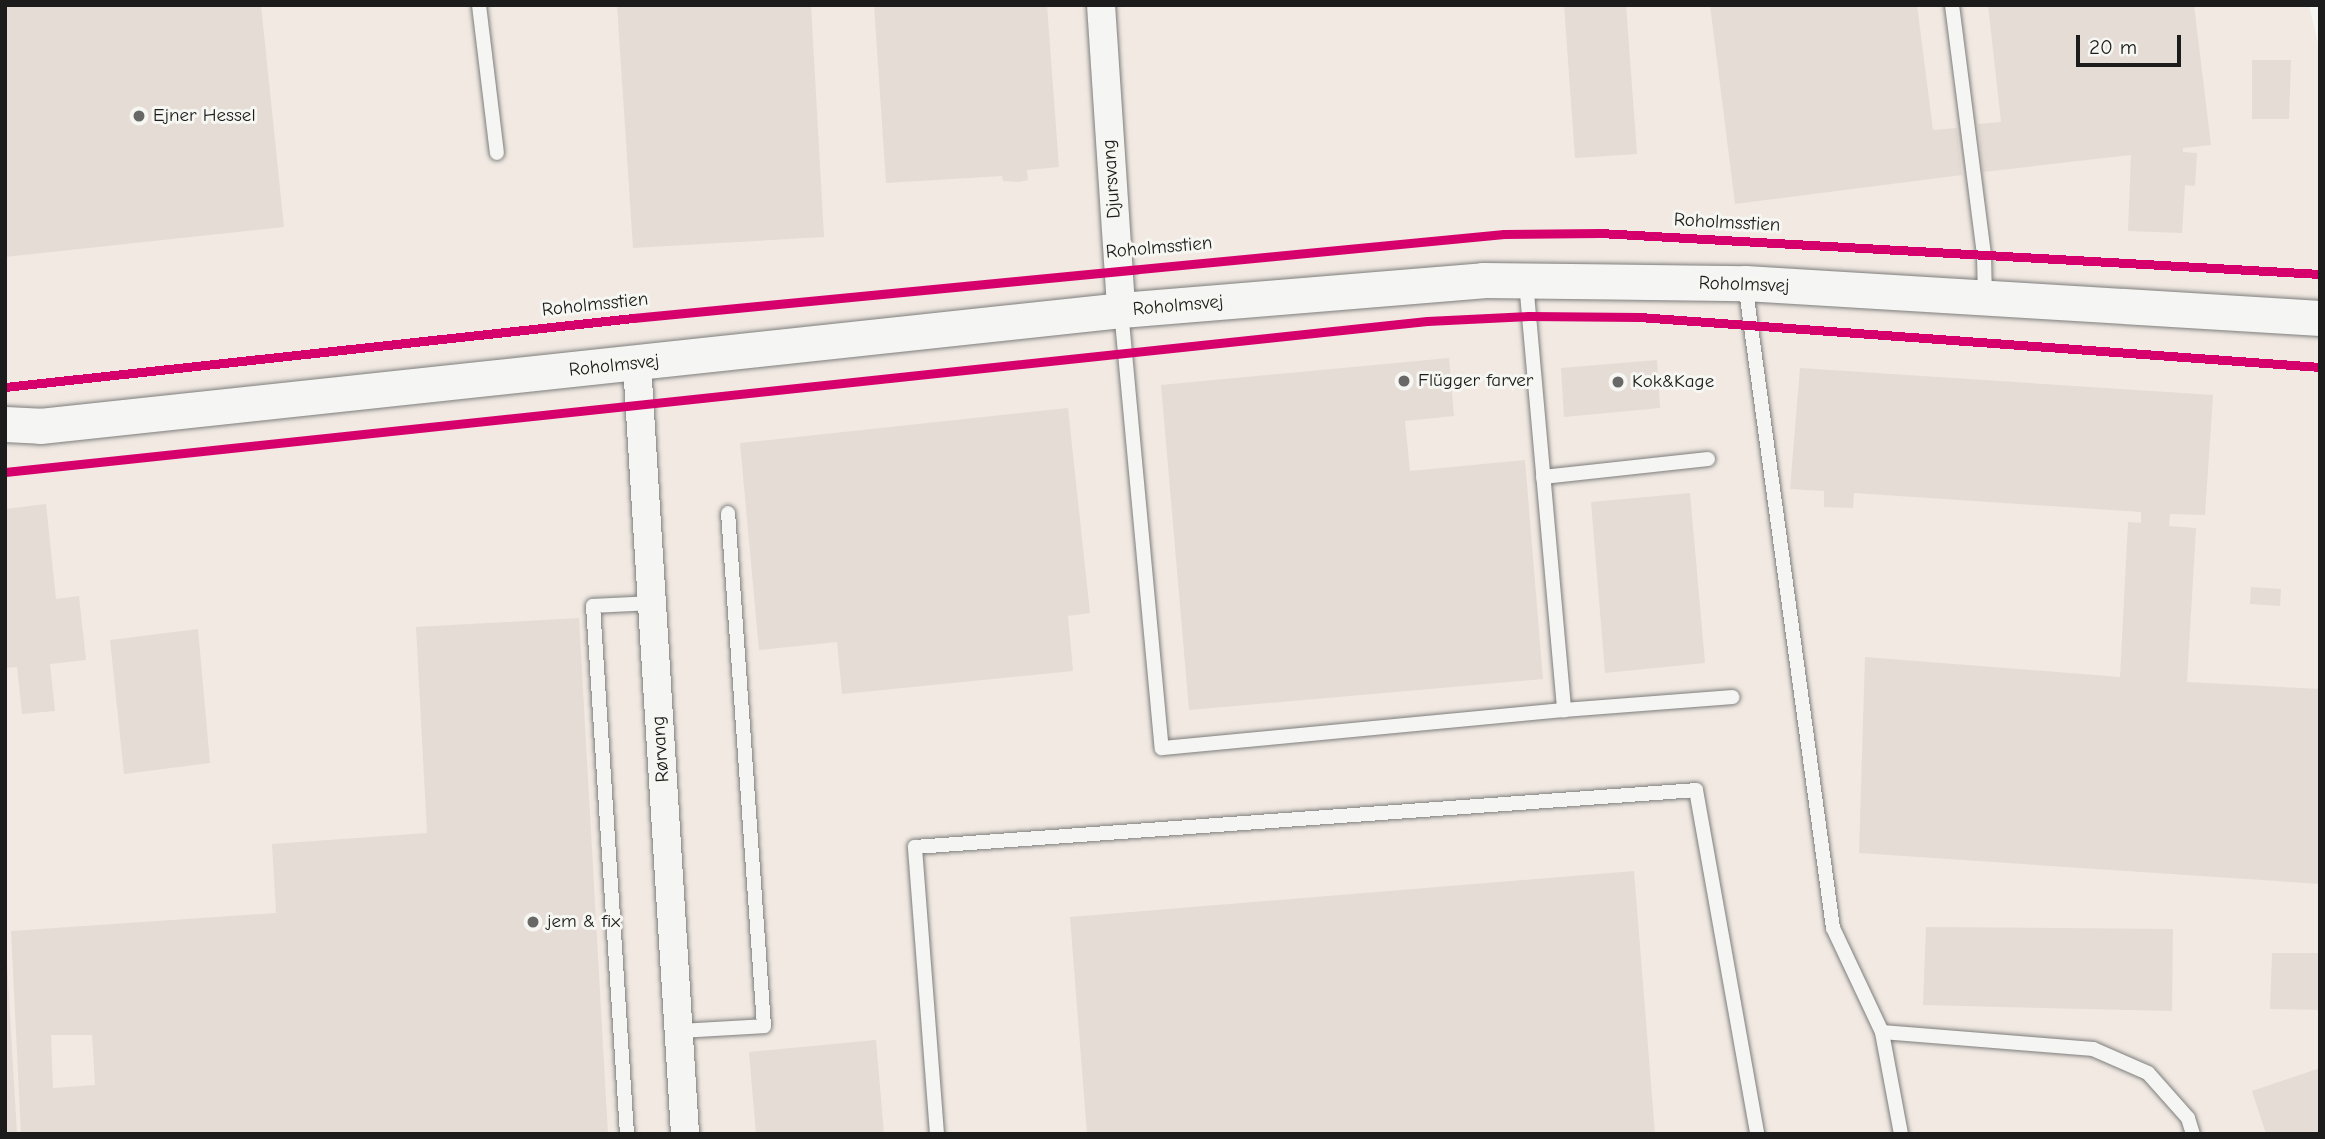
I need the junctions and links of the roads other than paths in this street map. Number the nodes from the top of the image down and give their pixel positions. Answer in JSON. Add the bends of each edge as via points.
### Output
{"nodes":[{"id":1,"x":479,"y":5,"type":"edge"},
{"id":2,"x":1101,"y":5,"type":"edge"},
{"id":3,"x":1952,"y":5,"type":"edge"},
{"id":4,"x":497,"y":153,"type":"dead end"},
{"id":5,"x":1526,"y":280,"type":"junction"},
{"id":6,"x":1745,"y":284,"type":"junction"},
{"id":7,"x":1985,"y":298,"type":"junction"},
{"id":8,"x":1121,"y":310,"type":"junction"},
{"id":9,"x":2320,"y":318,"type":"edge"},
{"id":10,"x":637,"y":364,"type":"junction"},
{"id":11,"x":5,"y":424,"type":"edge"},
{"id":12,"x":40,"y":426,"type":"junction"},
{"id":13,"x":5,"y":436,"type":"edge"},
{"id":14,"x":1709,"y":459,"type":"dead end"},
{"id":15,"x":1543,"y":477,"type":"junction"},
{"id":16,"x":728,"y":513,"type":"dead end"},
{"id":17,"x":652,"y":603,"type":"junction"},
{"id":18,"x":1732,"y":697,"type":"dead end"},
{"id":19,"x":1564,"y":710,"type":"junction"},
{"id":20,"x":678,"y":1031,"type":"junction"},
{"id":21,"x":1882,"y":1032,"type":"junction"},
{"id":22,"x":626,"y":1134,"type":"edge"},
{"id":23,"x":685,"y":1134,"type":"edge"},
{"id":24,"x":937,"y":1134,"type":"edge"},
{"id":25,"x":1757,"y":1134,"type":"edge"},
{"id":26,"x":1901,"y":1134,"type":"edge"},
{"id":27,"x":2193,"y":1134,"type":"edge"}],
"edges":[{"from":1,"to":4,"type":"lane"},
{"from":2,"to":8,"type":"street","name":"Djursvang"},
{"from":3,"to":7,"type":"lane","via":[[1984,255]]},
{"from":5,"to":6,"type":"street","name":"Roholmsvej"},
{"from":5,"to":8,"type":"street","name":"Roholmsvej"},
{"from":5,"to":15,"type":"lane"},
{"from":6,"to":7,"type":"street","name":"Roholmsvej"},
{"from":6,"to":21,"type":"lane","via":[[1833,928]]},
{"from":7,"to":9,"type":"street","name":"Roholmsvej"},
{"from":8,"to":10,"type":"street","name":"Roholmsvej"},
{"from":8,"to":19,"type":"lane","name":"Djursvang","via":[[1162,748]]},
{"from":10,"to":12,"type":"street","name":"Roholmsvej"},
{"from":10,"to":17,"type":"street","name":"Rørvang"},
{"from":11,"to":12,"type":"street","name":"Roholmsvej"},
{"from":12,"to":13,"type":"street","name":"Roholmsvej"},
{"from":14,"to":15,"type":"lane"},
{"from":15,"to":19,"type":"lane"},
{"from":16,"to":20,"type":"lane","via":[[764,1026]]},
{"from":17,"to":20,"type":"street","name":"Rørvang"},
{"from":17,"to":22,"type":"lane","via":[[593,606]]},
{"from":18,"to":19,"type":"lane"},
{"from":20,"to":23,"type":"street","name":"Rørvang"},
{"from":21,"to":26,"type":"lane"},
{"from":21,"to":27,"type":"lane","via":[[2093,1049],[2148,1073],[2188,1118]]},
{"from":24,"to":25,"type":"lane","via":[[915,847],[1696,790]]}]}
